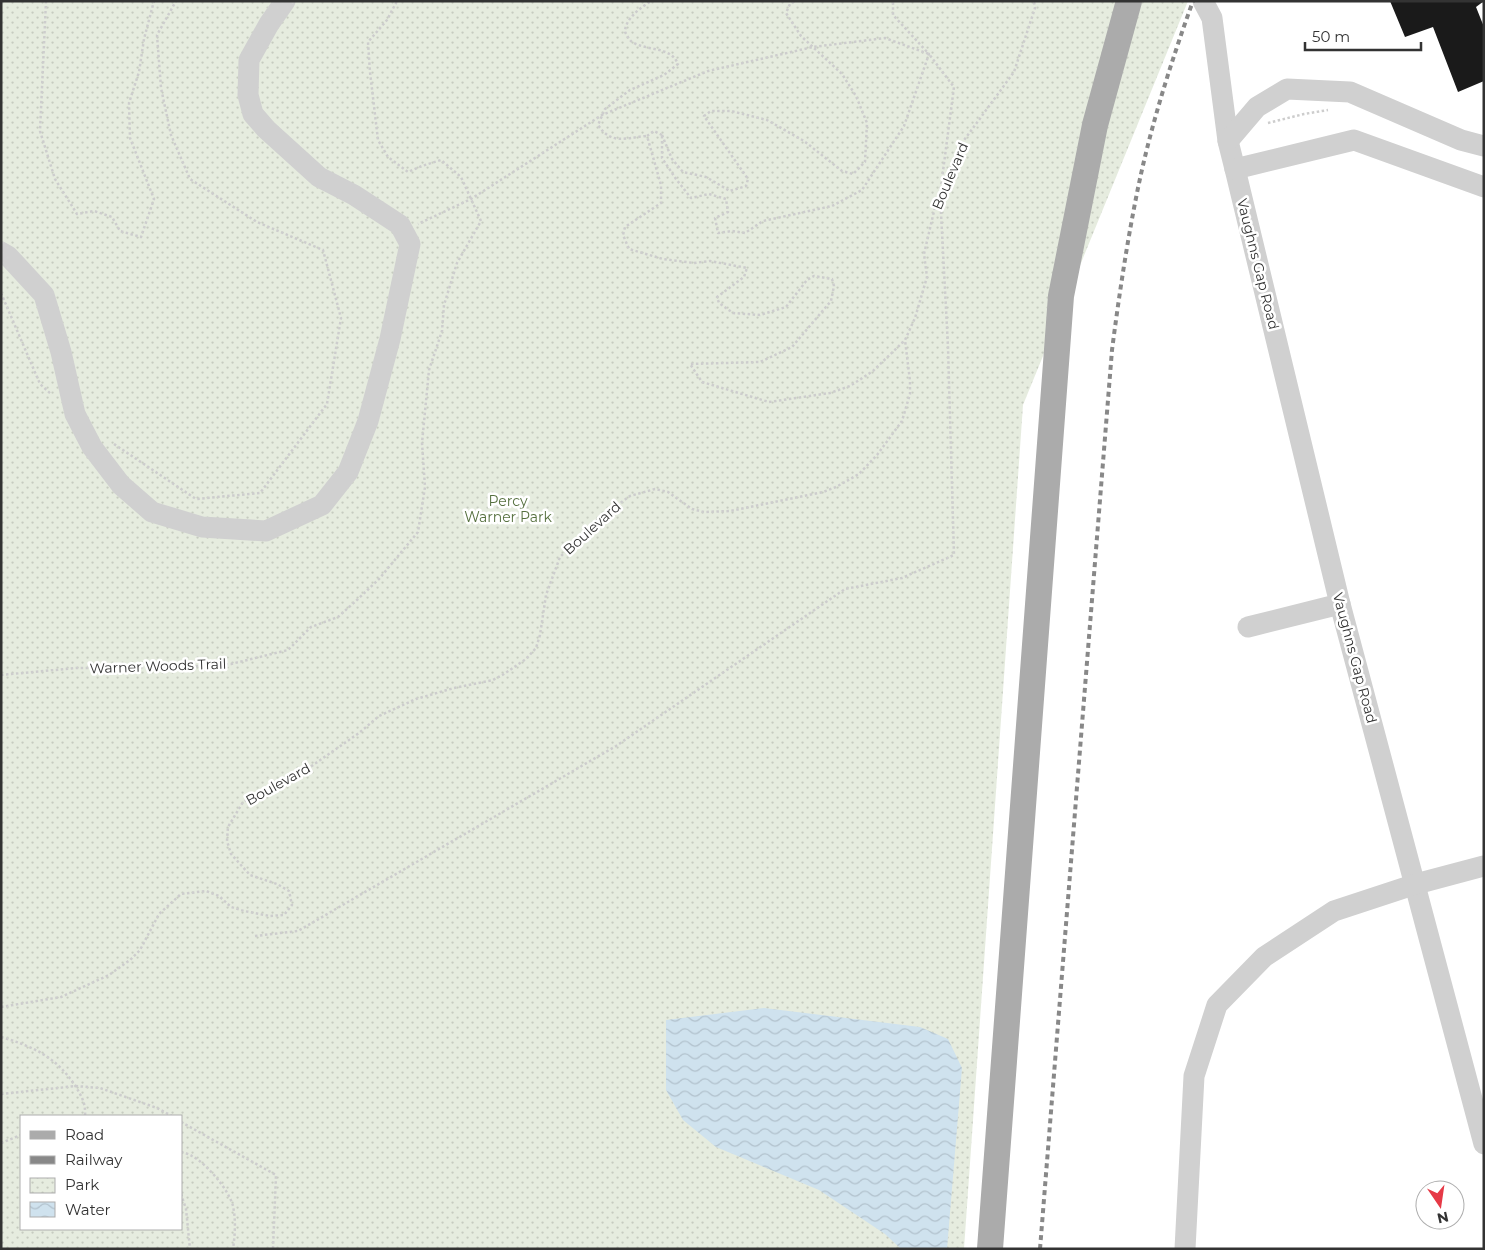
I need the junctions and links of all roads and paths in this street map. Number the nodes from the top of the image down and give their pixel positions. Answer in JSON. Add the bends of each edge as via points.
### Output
{"nodes":[{"id":1,"x":46,"y":1,"type":"edge"},
{"id":2,"x":154,"y":1,"type":"edge"},
{"id":3,"x":176,"y":1,"type":"edge"},
{"id":4,"x":285,"y":1,"type":"edge"},
{"id":5,"x":397,"y":1,"type":"edge"},
{"id":6,"x":651,"y":1,"type":"edge"},
{"id":7,"x":795,"y":1,"type":"edge"},
{"id":8,"x":893,"y":1,"type":"edge"},
{"id":9,"x":1034,"y":1,"type":"edge"},
{"id":10,"x":1129,"y":1,"type":"edge"},
{"id":11,"x":1203,"y":1,"type":"edge"},
{"id":12,"x":813,"y":47,"type":"junction"},
{"id":13,"x":928,"y":54,"type":"junction"},
{"id":14,"x":602,"y":116,"type":"junction"},
{"id":15,"x":662,"y":135,"type":"junction"},
{"id":16,"x":647,"y":136,"type":"junction"},
{"id":17,"x":1228,"y":141,"type":"junction"},
{"id":18,"x":1484,"y":146,"type":"edge"},
{"id":19,"x":1235,"y":169,"type":"junction"},
{"id":20,"x":1484,"y":187,"type":"edge"},
{"id":21,"x":940,"y":194,"type":"junction"},
{"id":22,"x":471,"y":199,"type":"junction"},
{"id":23,"x":403,"y":231,"type":"junction"},
{"id":24,"x":1,"y":252,"type":"edge"},
{"id":25,"x":1,"y":293,"type":"edge"},
{"id":26,"x":905,"y":340,"type":"junction"},
{"id":27,"x":75,"y":414,"type":"junction"},
{"id":28,"x":110,"y":442,"type":"dead end"},
{"id":29,"x":1340,"y":604,"type":"junction"},
{"id":30,"x":1248,"y":627,"type":"dead end"},
{"id":31,"x":1,"y":675,"type":"edge"},
{"id":32,"x":1484,"y":866,"type":"edge"},
{"id":33,"x":1416,"y":884,"type":"junction"},
{"id":34,"x":255,"y":936,"type":"dead end"},
{"id":35,"x":1,"y":1007,"type":"edge"},
{"id":36,"x":1,"y":1037,"type":"edge"},
{"id":37,"x":76,"y":1086,"type":"junction"},
{"id":38,"x":1,"y":1094,"type":"edge"},
{"id":39,"x":85,"y":1115,"type":"edge"},
{"id":40,"x":170,"y":1115,"type":"edge"},
{"id":41,"x":182,"y":1123,"type":"edge"},
{"id":42,"x":20,"y":1135,"type":"edge"},
{"id":43,"x":1,"y":1143,"type":"edge"},
{"id":44,"x":1484,"y":1144,"type":"edge"},
{"id":45,"x":182,"y":1152,"type":"edge"},
{"id":46,"x":182,"y":1197,"type":"edge"},
{"id":47,"x":190,"y":1249,"type":"edge"},
{"id":48,"x":233,"y":1249,"type":"edge"},
{"id":49,"x":273,"y":1249,"type":"edge"},
{"id":50,"x":990,"y":1249,"type":"edge"},
{"id":51,"x":1185,"y":1249,"type":"edge"}],
"edges":[{"from":1,"to":2,"type":"path","via":[[40,131],[55,178],[77,214],[94,211],[112,217],[120,231],[141,237],[154,199],[130,138],[129,103]]},
{"from":3,"to":28,"type":"path","via":[[157,35],[161,88],[171,135],[190,179],[258,222],[323,250],[341,318],[327,404],[260,493],[196,499]]},
{"from":4,"to":23,"type":"street","via":[[249,60],[248,95],[253,114],[266,130],[319,177],[383,213]]},
{"from":5,"to":22,"type":"path","name":"Warner Woods Trail","via":[[387,20],[368,42],[378,140],[388,157],[408,172],[441,160],[461,177]]},
{"from":6,"to":14,"type":"path","via":[[632,17],[624,32],[632,42],[666,52],[678,64],[664,75],[630,90],[605,109]]},
{"from":7,"to":12,"type":"path","via":[[786,13],[801,36]]},
{"from":8,"to":13,"type":"path","via":[[893,15]]},
{"from":9,"to":21,"type":"path","name":"Boulevard","via":[[1035,8],[1014,72],[962,143]]},
{"from":10,"to":50,"type":"main road","via":[[1095,125],[1062,296]]},
{"from":11,"to":17,"type":"street","name":"Vaughns Gap Road","via":[[1212,18]]},
{"from":12,"to":13,"type":"path","via":[[885,38]]},
{"from":12,"to":14,"type":"path","via":[[708,71]]},
{"from":12,"to":15,"type":"path","via":[[842,74],[867,123],[865,162],[853,174],[842,171],[804,141],[767,120],[731,111],[711,111],[704,116],[748,179],[746,186],[730,191],[706,177],[683,172],[672,159]]},
{"from":13,"to":15,"type":"path","via":[[904,126],[862,190],[832,206],[763,221],[746,233],[718,233],[716,218],[728,212],[726,199],[709,194],[691,198],[662,158]]},
{"from":13,"to":21,"type":"path","via":[[954,86]]},
{"from":14,"to":16,"type":"path","via":[[598,124],[604,134],[615,140]]},
{"from":14,"to":22,"type":"path"},
{"from":15,"to":16,"type":"path","via":[[654,131]]},
{"from":16,"to":26,"type":"path","via":[[661,186],[661,203],[625,227],[623,235],[629,249],[663,259],[694,263],[710,261],[747,268],[744,277],[717,296],[719,304],[733,312],[760,315],[786,307],[807,280],[814,276],[832,279],[834,286],[831,301],[792,347],[760,362],[690,364],[702,382],[769,402],[830,393],[850,386],[873,371]]},
{"from":17,"to":18,"type":"street","via":[[1257,107],[1287,89],[1350,92],[1461,140]]},
{"from":17,"to":19,"type":"street","name":"Vaughns Gap Road"},
{"from":19,"to":20,"type":"street","via":[[1354,140]]},
{"from":19,"to":29,"type":"street","name":"Vaughns Gap Road"},
{"from":21,"to":26,"type":"path","name":"Boulevard","via":[[924,254],[927,277]]},
{"from":21,"to":34,"type":"path","via":[[954,555],[902,578],[844,589],[616,746],[298,931]]},
{"from":22,"to":23,"type":"path"},
{"from":22,"to":31,"type":"path","name":"Warner Woods Trail","via":[[481,221],[457,263],[444,305],[442,331],[429,370],[422,443],[426,487],[418,532],[379,579],[338,617],[311,627],[288,650],[231,664],[76,668]]},
{"from":23,"to":27,"type":"street","via":[[410,244],[404,278],[368,421],[348,472],[322,505],[266,531],[202,527],[152,512],[121,485],[92,447]]},
{"from":24,"to":27,"type":"street","via":[[44,296]]},
{"from":25,"to":27,"type":"path","via":[[40,384]]},
{"from":26,"to":35,"type":"path","name":"Boulevard","via":[[910,394],[902,420],[859,474],[823,492],[730,511],[692,509],[668,492],[655,489],[630,496],[598,519],[560,557],[546,595],[536,648],[526,658],[493,680],[416,699],[380,716],[303,772],[243,802],[228,826],[227,841],[231,854],[250,876],[289,891],[292,905],[284,915],[270,916],[230,907],[219,896],[206,891],[181,894],[160,914],[140,950],[109,975],[61,997]]},
{"from":29,"to":30,"type":"street"},
{"from":29,"to":33,"type":"street","name":"Vaughns Gap Road"},
{"from":32,"to":33,"type":"street"},
{"from":33,"to":44,"type":"street","name":"Vaughns Gap Road"},
{"from":33,"to":51,"type":"street","via":[[1334,911],[1264,957],[1217,1005],[1194,1076]]},
{"from":36,"to":37,"type":"path","via":[[44,1053],[66,1071]]},
{"from":37,"to":38,"type":"path"},
{"from":37,"to":39,"type":"path","via":[[86,1106]]},
{"from":37,"to":40,"type":"path","via":[[100,1088]]},
{"from":41,"to":49,"type":"path","via":[[276,1175]]},
{"from":42,"to":43,"type":"path"},
{"from":45,"to":48,"type":"path","via":[[192,1155],[212,1173],[228,1194],[236,1232]]},
{"from":46,"to":47,"type":"path"}]}
